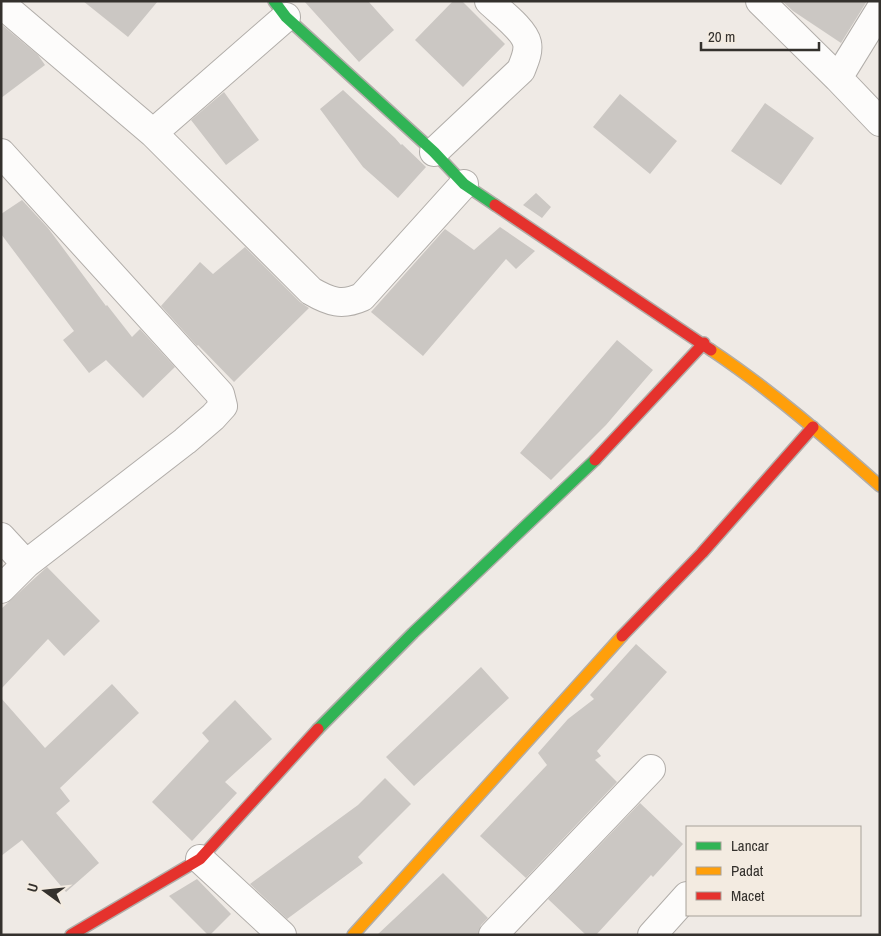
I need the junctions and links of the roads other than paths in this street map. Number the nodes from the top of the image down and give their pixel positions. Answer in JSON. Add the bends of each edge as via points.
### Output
{"nodes":[{"id":1,"x":489,"y":1,"type":"edge"},
{"id":2,"x":760,"y":1,"type":"edge"},
{"id":3,"x":4,"y":6,"type":"edge"},
{"id":4,"x":280,"y":9,"type":"edge"},
{"id":5,"x":880,"y":10,"type":"edge"},
{"id":6,"x":838,"y":78,"type":"junction"},
{"id":7,"x":880,"y":122,"type":"edge"},
{"id":8,"x":153,"y":132,"type":"junction"},
{"id":9,"x":434,"y":152,"type":"junction"},
{"id":10,"x":1,"y":153,"type":"edge"},
{"id":11,"x":464,"y":184,"type":"junction"},
{"id":12,"x":704,"y":343,"type":"junction"},
{"id":13,"x":813,"y":427,"type":"junction"},
{"id":14,"x":880,"y":486,"type":"edge"},
{"id":15,"x":1,"y":537,"type":"edge"},
{"id":16,"x":26,"y":564,"type":"junction"},
{"id":17,"x":1,"y":589,"type":"edge"},
{"id":18,"x":650,"y":769,"type":"dead end"},
{"id":19,"x":200,"y":859,"type":"junction"},
{"id":20,"x":686,"y":897,"type":"edge"},
{"id":21,"x":71,"y":935,"type":"edge"},
{"id":22,"x":282,"y":935,"type":"edge"},
{"id":23,"x":353,"y":935,"type":"edge"},
{"id":24,"x":493,"y":935,"type":"edge"},
{"id":25,"x":652,"y":935,"type":"edge"}],
"edges":[{"from":1,"to":9,"type":"street","via":[[520,30],[527,42],[526,57],[521,70]]},
{"from":2,"to":6,"type":"street"},
{"from":3,"to":8,"type":"street"},
{"from":4,"to":8,"type":"street"},
{"from":4,"to":9,"type":"street"},
{"from":5,"to":6,"type":"street"},
{"from":6,"to":7,"type":"street"},
{"from":8,"to":11,"type":"street","via":[[311,291],[334,301],[349,303],[362,297]]},
{"from":9,"to":11,"type":"street"},
{"from":10,"to":16,"type":"street","via":[[220,394],[223,406],[185,441]]},
{"from":11,"to":12,"type":"street"},
{"from":12,"to":13,"type":"street"},
{"from":12,"to":19,"type":"street","via":[[591,464],[413,632],[329,717]]},
{"from":13,"to":14,"type":"street"},
{"from":13,"to":23,"type":"street"},
{"from":15,"to":16,"type":"street"},
{"from":16,"to":17,"type":"street"},
{"from":18,"to":24,"type":"street"},
{"from":19,"to":21,"type":"street"},
{"from":19,"to":22,"type":"street"},
{"from":20,"to":25,"type":"street"}]}
